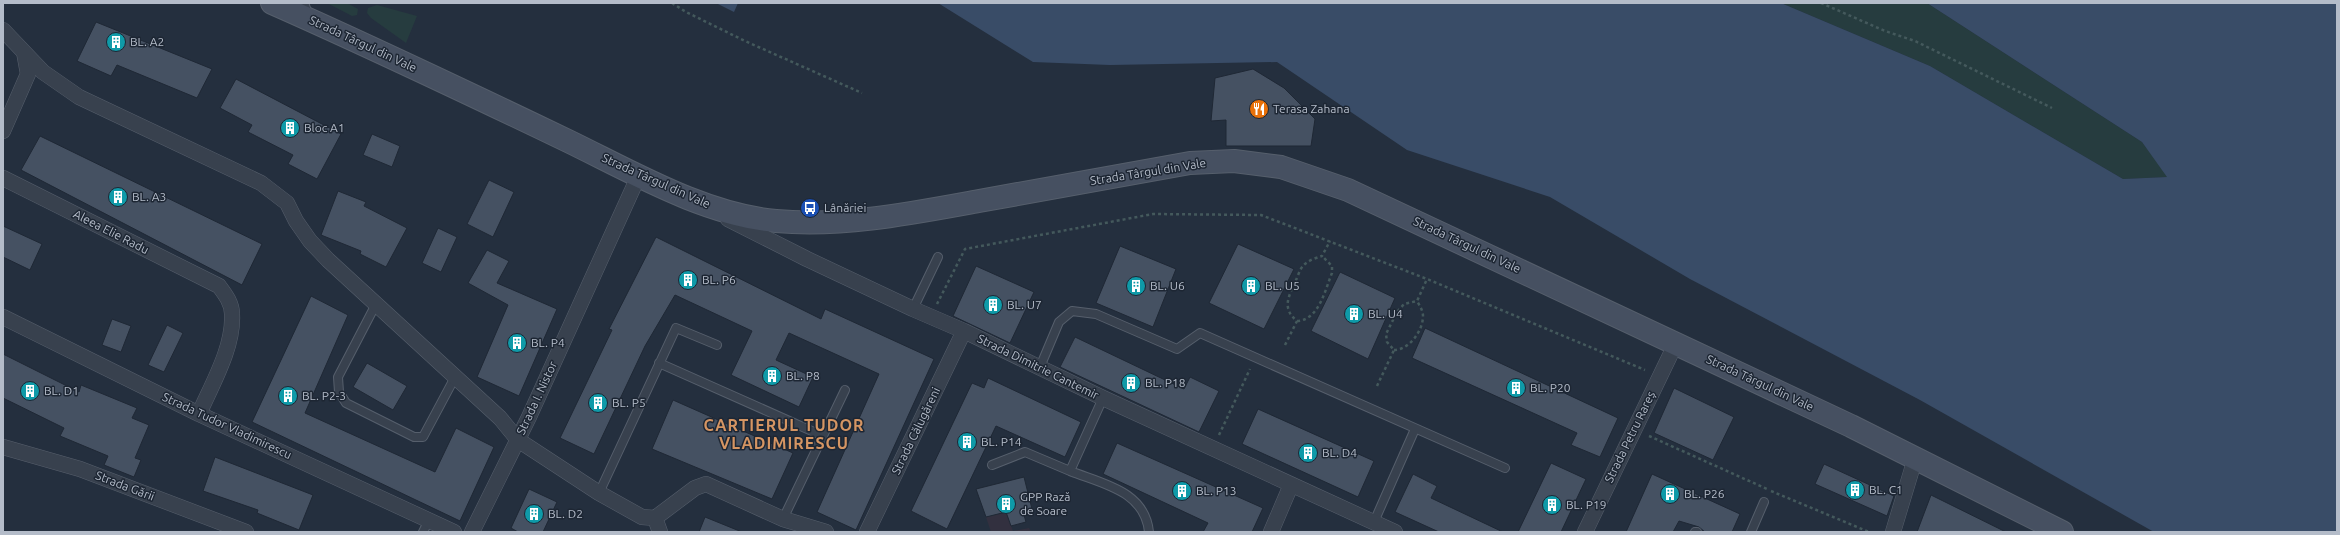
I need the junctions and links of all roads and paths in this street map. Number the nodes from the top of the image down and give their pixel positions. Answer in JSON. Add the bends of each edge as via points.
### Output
{"nodes":[{"id":1,"x":272,"y":3,"type":"edge"},
{"id":2,"x":672,"y":3,"type":"edge"},
{"id":3,"x":1820,"y":3,"type":"edge"},
{"id":4,"x":308,"y":12,"type":"edge"},
{"id":5,"x":3,"y":30,"type":"edge"},
{"id":6,"x":24,"y":51,"type":"junction"},
{"id":7,"x":862,"y":93,"type":"dead end"},
{"id":8,"x":2052,"y":108,"type":"dead end"},
{"id":9,"x":3,"y":131,"type":"edge"},
{"id":10,"x":639,"y":175,"type":"junction"},
{"id":11,"x":3,"y":178,"type":"edge"},
{"id":12,"x":684,"y":196,"type":"junction"},
{"id":13,"x":1330,"y":241,"type":"junction"},
{"id":14,"x":1322,"y":256,"type":"junction"},
{"id":15,"x":938,"y":257,"type":"dead end"},
{"id":16,"x":1426,"y":279,"type":"junction"},
{"id":17,"x":1417,"y":302,"type":"junction"},
{"id":18,"x":376,"y":304,"type":"junction"},
{"id":19,"x":913,"y":309,"type":"junction"},
{"id":20,"x":3,"y":317,"type":"edge"},
{"id":21,"x":931,"y":317,"type":"junction"},
{"id":22,"x":1297,"y":321,"type":"junction"},
{"id":23,"x":964,"y":331,"type":"junction"},
{"id":24,"x":1676,"y":343,"type":"junction"},
{"id":25,"x":717,"y":345,"type":"dead end"},
{"id":26,"x":1285,"y":345,"type":"dead end"},
{"id":27,"x":1394,"y":350,"type":"junction"},
{"id":28,"x":1255,"y":358,"type":"junction"},
{"id":29,"x":659,"y":363,"type":"junction"},
{"id":30,"x":1040,"y":367,"type":"junction"},
{"id":31,"x":1660,"y":376,"type":"junction"},
{"id":32,"x":454,"y":378,"type":"junction"},
{"id":33,"x":1377,"y":386,"type":"dead end"},
{"id":34,"x":845,"y":390,"type":"dead end"},
{"id":35,"x":1103,"y":398,"type":"junction"},
{"id":36,"x":199,"y":414,"type":"junction"},
{"id":37,"x":1415,"y":429,"type":"junction"},
{"id":38,"x":1634,"y":430,"type":"junction"},
{"id":39,"x":823,"y":436,"type":"junction"},
{"id":40,"x":518,"y":440,"type":"junction"},
{"id":41,"x":3,"y":447,"type":"edge"},
{"id":42,"x":1212,"y":448,"type":"junction"},
{"id":43,"x":1915,"y":459,"type":"junction"},
{"id":44,"x":992,"y":465,"type":"dead end"},
{"id":45,"x":1505,"y":468,"type":"dead end"},
{"id":46,"x":1070,"y":472,"type":"junction"},
{"id":47,"x":1291,"y":485,"type":"junction"},
{"id":48,"x":600,"y":493,"type":"junction"},
{"id":49,"x":1764,"y":502,"type":"dead end"},
{"id":50,"x":2021,"y":512,"type":"junction"},
{"id":51,"x":783,"y":519,"type":"junction"},
{"id":52,"x":1374,"y":522,"type":"junction"},
{"id":53,"x":658,"y":525,"type":"edge"},
{"id":54,"x":426,"y":526,"type":"edge"},
{"id":55,"x":246,"y":532,"type":"edge"},
{"id":56,"x":454,"y":532,"type":"edge"},
{"id":57,"x":472,"y":532,"type":"edge"},
{"id":58,"x":826,"y":532,"type":"edge"},
{"id":59,"x":867,"y":532,"type":"edge"},
{"id":60,"x":1149,"y":532,"type":"edge"},
{"id":61,"x":1272,"y":532,"type":"edge"},
{"id":62,"x":1395,"y":532,"type":"edge"},
{"id":63,"x":1585,"y":532,"type":"edge"},
{"id":64,"x":1751,"y":532,"type":"edge"},
{"id":65,"x":1869,"y":532,"type":"edge"},
{"id":66,"x":1893,"y":532,"type":"edge"},
{"id":67,"x":2034,"y":532,"type":"edge"},
{"id":68,"x":2062,"y":532,"type":"edge"}],
"edges":[{"from":1,"to":4,"type":"street","name":"Strada Târgul din Vale"},
{"from":2,"to":7,"type":"path","via":[[745,41]]},
{"from":3,"to":8,"type":"path","via":[[1915,41]]},
{"from":4,"to":10,"type":"street","name":"Strada Târgul din Vale"},
{"from":5,"to":6,"type":"street"},
{"from":6,"to":9,"type":"street","via":[[28,74]]},
{"from":6,"to":18,"type":"street","via":[[43,72],[79,97],[275,192],[287,204],[310,241]]},
{"from":10,"to":12,"type":"street","name":"Strada Târgul din Vale"},
{"from":10,"to":40,"type":"street","name":"Strada I. Nistor"},
{"from":11,"to":36,"type":"street","name":"Aleea Elie Radu","via":[[219,286],[228,298],[232,313],[226,355]]},
{"from":12,"to":19,"type":"street","name":"Strada Dimitrie Cantemir","via":[[807,259]]},
{"from":12,"to":24,"type":"street","name":"Strada Târgul din Vale","via":[[739,215],[808,223],[908,213],[1190,163],[1234,161],[1281,167],[1348,190]]},
{"from":13,"to":14,"type":"path"},
{"from":13,"to":16,"type":"path"},
{"from":13,"to":21,"type":"path","via":[[1262,215],[1153,214],[965,249]]},
{"from":14,"to":22,"type":"path","via":[[1312,259],[1303,266],[1291,292],[1287,304],[1290,315]]},
{"from":14,"to":22,"type":"path","via":[[1332,266],[1332,273],[1312,316],[1305,321]]},
{"from":15,"to":19,"type":"lane"},
{"from":16,"to":17,"type":"path"},
{"from":16,"to":31,"type":"path"},
{"from":17,"to":27,"type":"path","via":[[1422,309],[1423,318],[1411,343],[1402,350]]},
{"from":17,"to":27,"type":"path","via":[[1404,304],[1386,334],[1387,342]]},
{"from":18,"to":32,"type":"street"},
{"from":18,"to":32,"type":"lane","via":[[338,377],[339,392],[346,403],[414,437],[423,436]]},
{"from":19,"to":21,"type":"street","name":"Strada Dimitrie Cantemir"},
{"from":20,"to":36,"type":"street","name":"Strada Tudor Vladimirescu"},
{"from":21,"to":23,"type":"street","name":"Strada Dimitrie Cantemir"},
{"from":22,"to":26,"type":"path"},
{"from":23,"to":30,"type":"street","name":"Strada Dimitrie Cantemir"},
{"from":23,"to":59,"type":"street","name":"Strada Călugăreni"},
{"from":24,"to":31,"type":"street","name":"Strada Petru Rareș"},
{"from":24,"to":43,"type":"street","name":"Strada Târgul din Vale"},
{"from":25,"to":29,"type":"lane","via":[[676,328]]},
{"from":27,"to":33,"type":"path"},
{"from":28,"to":30,"type":"lane","via":[[1200,333],[1177,350],[1096,314],[1072,311],[1059,322]]},
{"from":28,"to":37,"type":"lane"},
{"from":28,"to":42,"type":"path"},
{"from":29,"to":39,"type":"lane"},
{"from":29,"to":48,"type":"lane"},
{"from":30,"to":35,"type":"street","name":"Strada Dimitrie Cantemir"},
{"from":31,"to":38,"type":"street","name":"Strada Petru Rareș"},
{"from":32,"to":40,"type":"street","via":[[500,418]]},
{"from":34,"to":39,"type":"lane"},
{"from":35,"to":42,"type":"street","name":"Strada Dimitrie Cantemir"},
{"from":35,"to":46,"type":"lane"},
{"from":36,"to":54,"type":"street","name":"Strada Tudor Vladimirescu"},
{"from":37,"to":45,"type":"lane"},
{"from":37,"to":52,"type":"lane"},
{"from":38,"to":63,"type":"street","name":"Strada Petru Rareș"},
{"from":38,"to":65,"type":"path"},
{"from":39,"to":51,"type":"lane"},
{"from":40,"to":48,"type":"street"},
{"from":40,"to":57,"type":"street","name":"Strada I. Nistor"},
{"from":41,"to":55,"type":"street","name":"Strada Gării","via":[[80,468]]},
{"from":42,"to":47,"type":"street","name":"Strada Dimitrie Cantemir"},
{"from":43,"to":50,"type":"street","name":"Strada Târgul din Vale"},
{"from":43,"to":66,"type":"street"},
{"from":44,"to":46,"type":"lane","via":[[1025,452]]},
{"from":46,"to":60,"type":"lane","via":[[1130,495],[1148,522]]},
{"from":47,"to":52,"type":"street","name":"Strada Dimitrie Cantemir"},
{"from":47,"to":61,"type":"street"},
{"from":48,"to":53,"type":"street"},
{"from":49,"to":64,"type":"lane"},
{"from":50,"to":67,"type":"street"},
{"from":50,"to":68,"type":"street","name":"Strada Târgul din Vale"},
{"from":51,"to":53,"type":"street","via":[[706,484],[695,488]]},
{"from":51,"to":58,"type":"street"},
{"from":52,"to":62,"type":"street","name":"Strada Dimitrie Cantemir"},
{"from":54,"to":56,"type":"street","name":"Strada Tudor Vladimirescu"}]}
